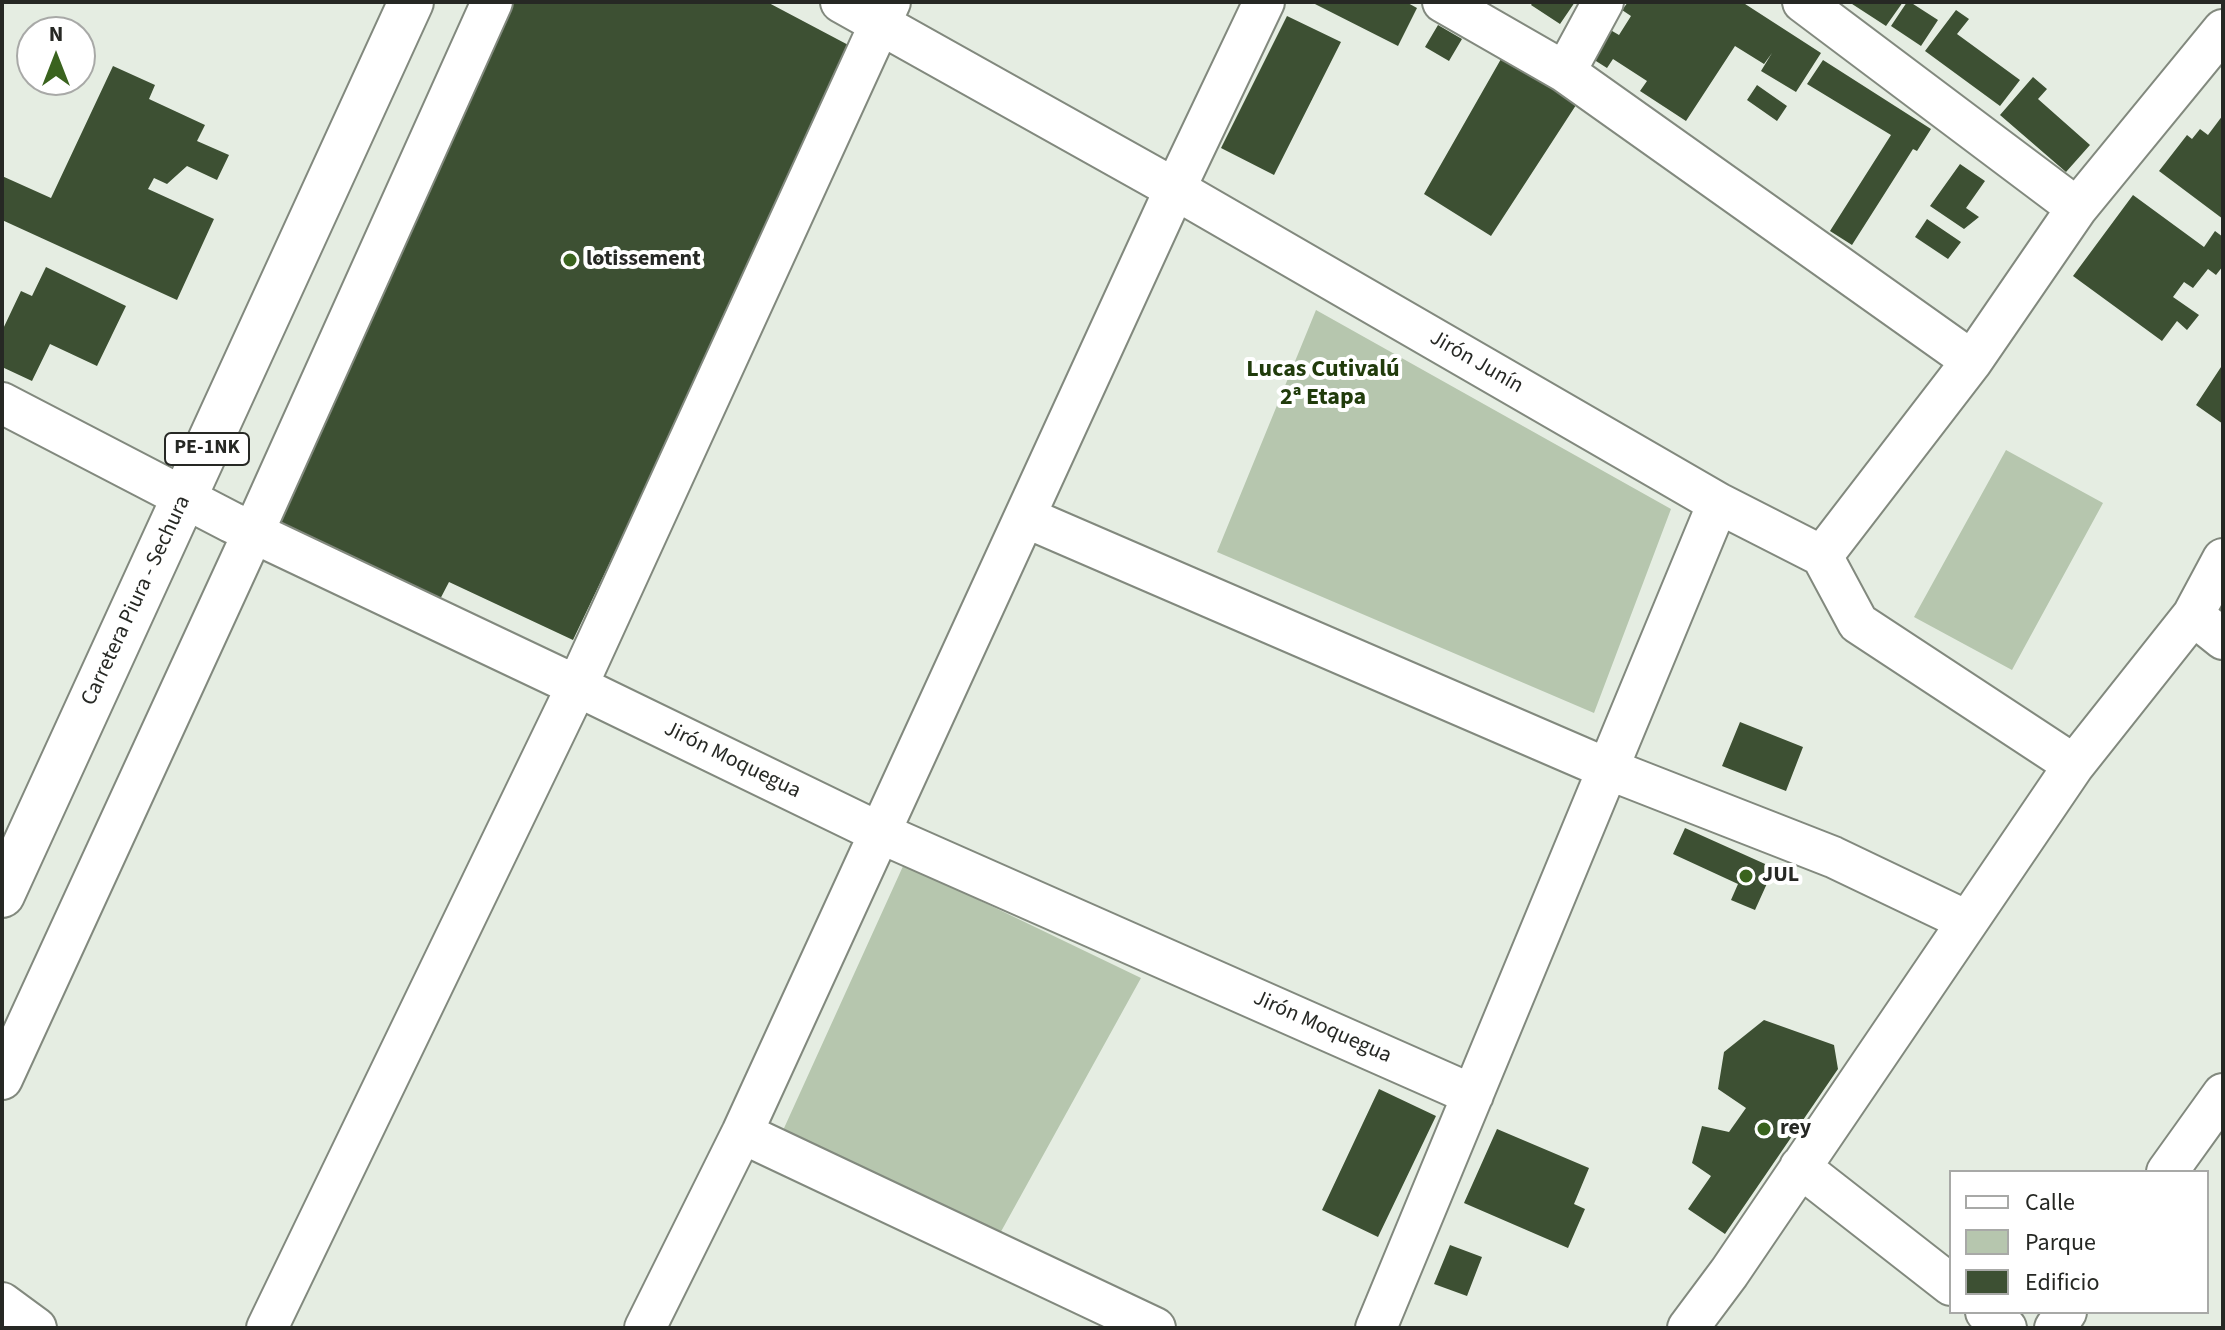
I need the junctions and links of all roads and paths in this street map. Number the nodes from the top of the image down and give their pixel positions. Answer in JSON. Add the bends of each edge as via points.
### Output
{"nodes":[{"id":1,"x":411,"y":2,"type":"edge"},
{"id":2,"x":492,"y":2,"type":"edge"},
{"id":3,"x":841,"y":2,"type":"edge"},
{"id":4,"x":1264,"y":2,"type":"edge"},
{"id":5,"x":1443,"y":2,"type":"edge"},
{"id":6,"x":1603,"y":2,"type":"edge"},
{"id":7,"x":1803,"y":2,"type":"edge"},
{"id":8,"x":885,"y":13,"type":"edge"},
{"id":9,"x":2223,"y":30,"type":"edge"},
{"id":10,"x":1565,"y":72,"type":"junction"},
{"id":11,"x":1175,"y":189,"type":"junction"},
{"id":12,"x":2077,"y":208,"type":"junction"},
{"id":13,"x":1972,"y":361,"type":"junction"},
{"id":14,"x":2,"y":403,"type":"edge"},
{"id":15,"x":184,"y":499,"type":"junction"},
{"id":16,"x":1718,"y":503,"type":"junction"},
{"id":17,"x":1025,"y":517,"type":"junction"},
{"id":18,"x":253,"y":533,"type":"junction"},
{"id":19,"x":1822,"y":556,"type":"junction"},
{"id":20,"x":2223,"y":559,"type":"edge"},
{"id":21,"x":2208,"y":627,"type":"edge"},
{"id":22,"x":577,"y":686,"type":"junction"},
{"id":23,"x":2074,"y":765,"type":"junction"},
{"id":24,"x":1608,"y":769,"type":"junction"},
{"id":25,"x":878,"y":832,"type":"junction"},
{"id":26,"x":2,"y":895,"type":"edge"},
{"id":27,"x":1967,"y":921,"type":"junction"},
{"id":28,"x":2,"y":1079,"type":"edge"},
{"id":29,"x":2223,"y":1094,"type":"edge"},
{"id":30,"x":1473,"y":1095,"type":"junction"},
{"id":31,"x":742,"y":1133,"type":"junction"},
{"id":32,"x":1800,"y":1167,"type":"junction"},
{"id":33,"x":2168,"y":1170,"type":"edge"},
{"id":34,"x":1949,"y":1283,"type":"edge"},
{"id":35,"x":2,"y":1303,"type":"edge"},
{"id":36,"x":1988,"y":1314,"type":"edge"},
{"id":37,"x":36,"y":1328,"type":"edge"},
{"id":38,"x":267,"y":1328,"type":"edge"},
{"id":39,"x":645,"y":1328,"type":"edge"},
{"id":40,"x":1155,"y":1328,"type":"edge"},
{"id":41,"x":1376,"y":1328,"type":"edge"},
{"id":42,"x":1688,"y":1328,"type":"edge"},
{"id":43,"x":2006,"y":1328,"type":"edge"}],
"edges":[{"from":1,"to":15,"type":"main road","name":"Carretera Piura - Sechura","number":"PE-1NK"},
{"from":2,"to":18,"type":"street"},
{"from":3,"to":8,"type":"street","name":"Jirón Junín"},
{"from":4,"to":11,"type":"street"},
{"from":5,"to":10,"type":"street"},
{"from":6,"to":10,"type":"street"},
{"from":7,"to":12,"type":"street"},
{"from":8,"to":11,"type":"street","name":"Jirón Junín"},
{"from":8,"to":22,"type":"street"},
{"from":9,"to":12,"type":"street"},
{"from":10,"to":13,"type":"street"},
{"from":11,"to":16,"type":"street","name":"Jirón Junín"},
{"from":11,"to":17,"type":"street"},
{"from":12,"to":13,"type":"street"},
{"from":13,"to":19,"type":"street"},
{"from":14,"to":15,"type":"street","name":"Jirón Moquegua"},
{"from":15,"to":18,"type":"street","name":"Jirón Moquegua"},
{"from":15,"to":26,"type":"main road","name":"Carretera Piura - Sechura","number":"PE-1NK"},
{"from":16,"to":19,"type":"street","name":"Jirón Junín"},
{"from":16,"to":24,"type":"street"},
{"from":17,"to":24,"type":"street"},
{"from":17,"to":25,"type":"street"},
{"from":18,"to":22,"type":"street","name":"Jirón Moquegua"},
{"from":18,"to":28,"type":"street"},
{"from":19,"to":23,"type":"street","via":[[1858,623]]},
{"from":20,"to":21,"type":"street"},
{"from":21,"to":23,"type":"street"},
{"from":22,"to":25,"type":"street","name":"Jirón Moquegua"},
{"from":22,"to":38,"type":"street"},
{"from":23,"to":27,"type":"street"},
{"from":24,"to":27,"type":"street","via":[[1833,857]]},
{"from":24,"to":30,"type":"street"},
{"from":25,"to":30,"type":"street","name":"Jirón Moquegua"},
{"from":25,"to":31,"type":"street"},
{"from":27,"to":32,"type":"street"},
{"from":29,"to":33,"type":"street"},
{"from":30,"to":41,"type":"street"},
{"from":31,"to":39,"type":"street"},
{"from":31,"to":40,"type":"street"},
{"from":32,"to":34,"type":"street"},
{"from":32,"to":42,"type":"street"},
{"from":35,"to":37,"type":"street"},
{"from":36,"to":43,"type":"street"}]}
